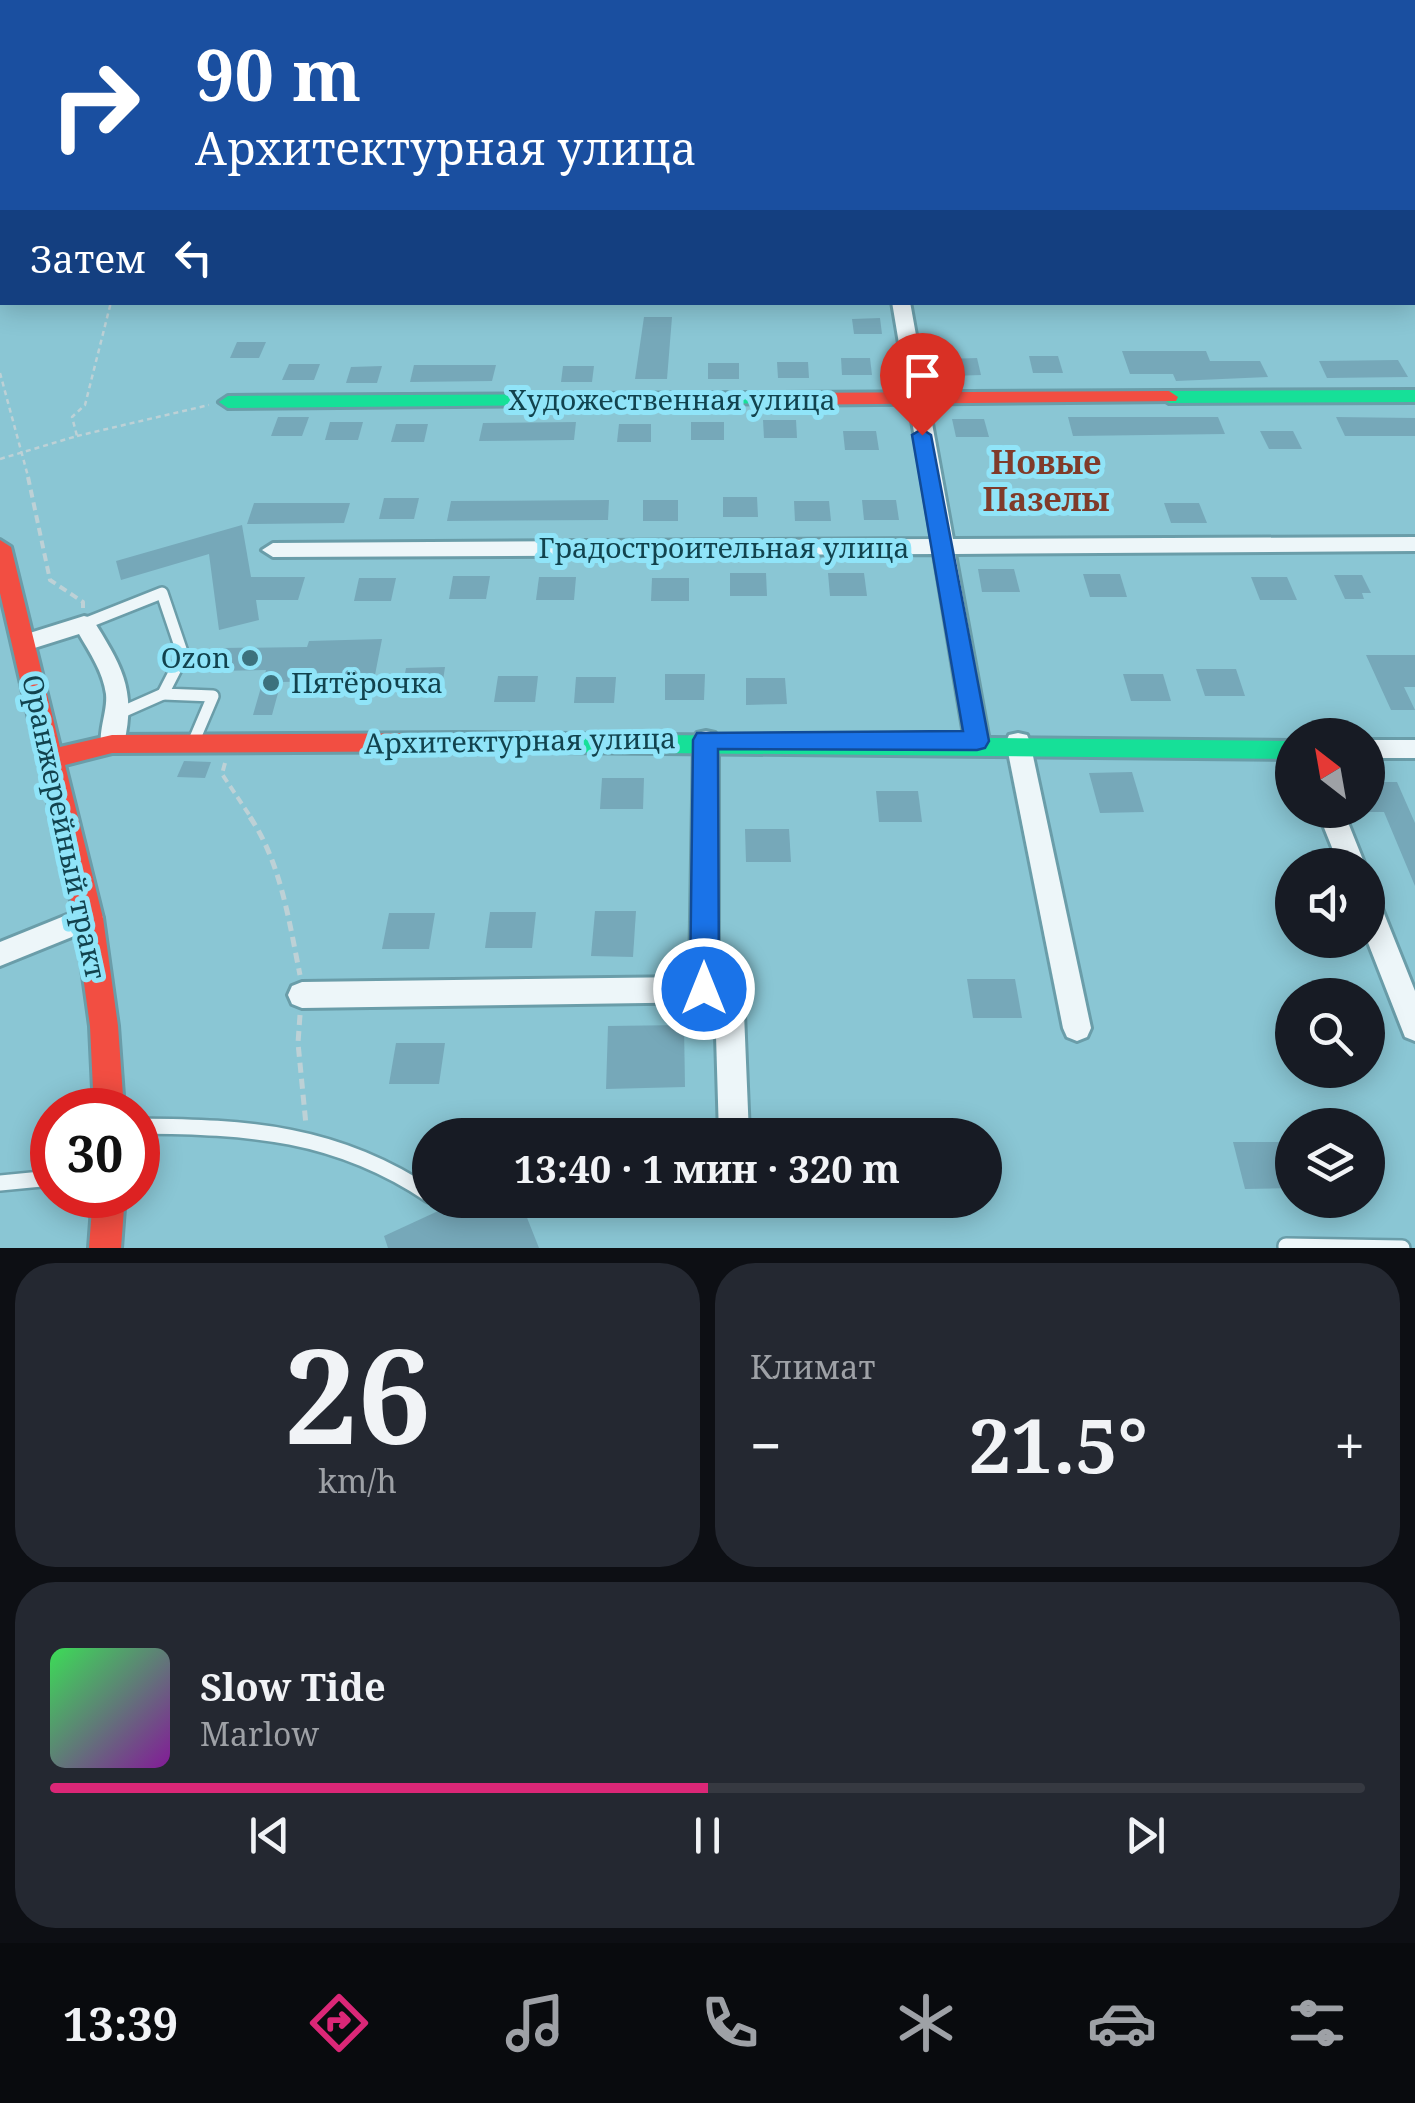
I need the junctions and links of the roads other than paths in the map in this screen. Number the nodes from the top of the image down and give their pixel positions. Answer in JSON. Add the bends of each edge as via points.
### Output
{"nodes":[{"id":1,"x":901,"y":305,"type":"edge"},
{"id":2,"x":1415,"y":396,"type":"edge"},
{"id":3,"x":915,"y":398,"type":"junction"},
{"id":4,"x":228,"y":402,"type":"road end"},
{"id":5,"x":1415,"y":544,"type":"edge"},
{"id":6,"x":941,"y":546,"type":"junction"},
{"id":7,"x":0,"y":547,"type":"edge"},
{"id":8,"x":273,"y":550,"type":"dead end"},
{"id":9,"x":84,"y":624,"type":"junction"},
{"id":10,"x":25,"y":643,"type":"junction"},
{"id":11,"x":163,"y":694,"type":"junction"},
{"id":12,"x":120,"y":713,"type":"junction"},
{"id":13,"x":706,"y":740,"type":"junction"},
{"id":14,"x":977,"y":741,"type":"junction"},
{"id":15,"x":1018,"y":742,"type":"junction"},
{"id":16,"x":193,"y":743,"type":"junction"},
{"id":17,"x":112,"y":744,"type":"junction"},
{"id":18,"x":1415,"y":748,"type":"edge"},
{"id":19,"x":1385,"y":749,"type":"edge"},
{"id":20,"x":1275,"y":750,"type":"edge"},
{"id":21,"x":50,"y":759,"type":"junction"},
{"id":22,"x":89,"y":918,"type":"junction"},
{"id":23,"x":1385,"y":950,"type":"edge"},
{"id":24,"x":0,"y":954,"type":"edge"},
{"id":25,"x":704,"y":989,"type":"junction"},
{"id":26,"x":302,"y":996,"type":"road end"},
{"id":27,"x":1076,"y":1028,"type":"dead end"},
{"id":28,"x":1415,"y":1028,"type":"edge"},
{"id":29,"x":108,"y":1088,"type":"edge"},
{"id":30,"x":733,"y":1118,"type":"edge"},
{"id":31,"x":160,"y":1126,"type":"edge"},
{"id":32,"x":30,"y":1181,"type":"edge"},
{"id":33,"x":412,"y":1183,"type":"edge"},
{"id":34,"x":0,"y":1184,"type":"edge"},
{"id":35,"x":107,"y":1218,"type":"edge"},
{"id":36,"x":1286,"y":1246,"type":"edge"},
{"id":37,"x":105,"y":1248,"type":"edge"},
{"id":38,"x":1402,"y":1248,"type":"edge"}],
"edges":[{"from":1,"to":3,"type":"street"},
{"from":2,"to":3,"type":"street","name":"Художественная улица"},
{"from":3,"to":4,"type":"street","name":"Художественная улица"},
{"from":3,"to":6,"type":"street"},
{"from":5,"to":6,"type":"street","name":"Градостроительная улица"},
{"from":6,"to":8,"type":"street","name":"Градостроительная улица"},
{"from":6,"to":14,"type":"street"},
{"from":7,"to":10,"type":"street","name":"Оранжерейный тракт"},
{"from":9,"to":10,"type":"street"},
{"from":9,"to":11,"type":"lane","via":[[162,592],[183,655]]},
{"from":9,"to":12,"type":"street","via":[[118,681]]},
{"from":10,"to":21,"type":"street","name":"Оранжерейный тракт"},
{"from":11,"to":12,"type":"lane"},
{"from":11,"to":16,"type":"lane","via":[[213,696]]},
{"from":12,"to":17,"type":"street"},
{"from":13,"to":14,"type":"street","name":"Архитектурная улица"},
{"from":13,"to":16,"type":"street","name":"Архитектурная улица"},
{"from":13,"to":25,"type":"street"},
{"from":14,"to":15,"type":"street","name":"Архитектурная улица"},
{"from":15,"to":20,"type":"street","name":"Архитектурная улица"},
{"from":15,"to":27,"type":"street"},
{"from":16,"to":17,"type":"street","name":"Архитектурная улица"},
{"from":17,"to":21,"type":"street","name":"Архитектурная улица"},
{"from":18,"to":19,"type":"street"},
{"from":21,"to":22,"type":"street","name":"Оранжерейный тракт"},
{"from":22,"to":24,"type":"street"},
{"from":22,"to":29,"type":"street","name":"Оранжерейный тракт"},
{"from":23,"to":28,"type":"street"},
{"from":25,"to":26,"type":"street"},
{"from":25,"to":30,"type":"street","via":[[729,990]]},
{"from":31,"to":33,"type":"lane","via":[[306,1140],[379,1162]]},
{"from":32,"to":34,"type":"lane"},
{"from":35,"to":37,"type":"street"},
{"from":36,"to":38,"type":"lane"}]}
